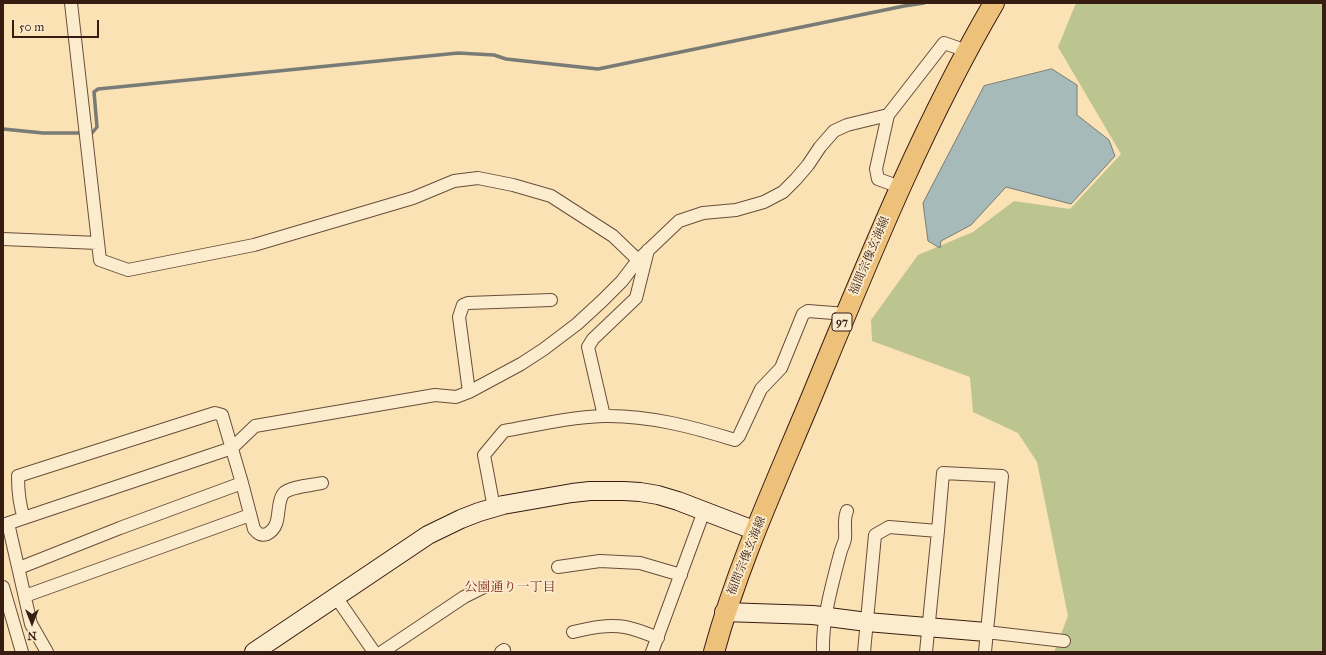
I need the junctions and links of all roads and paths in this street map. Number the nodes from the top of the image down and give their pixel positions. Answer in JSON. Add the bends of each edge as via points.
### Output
{"nodes":[{"id":1,"x":71,"y":3,"type":"edge"},
{"id":2,"x":994,"y":3,"type":"edge"},
{"id":3,"x":966,"y":51,"type":"junction"},
{"id":4,"x":888,"y":115,"type":"junction"},
{"id":5,"x":900,"y":187,"type":"junction"},
{"id":6,"x":3,"y":238,"type":"edge"},
{"id":7,"x":98,"y":243,"type":"junction"},
{"id":8,"x":648,"y":250,"type":"junction"},
{"id":9,"x":638,"y":260,"type":"junction"},
{"id":10,"x":551,"y":300,"type":"dead end"},
{"id":11,"x":846,"y":314,"type":"junction"},
{"id":12,"x":469,"y":392,"type":"junction"},
{"id":13,"x":604,"y":416,"type":"junction"},
{"id":14,"x":232,"y":448,"type":"junction"},
{"id":15,"x":242,"y":483,"type":"junction"},
{"id":16,"x":322,"y":483,"type":"dead end"},
{"id":17,"x":494,"y":508,"type":"junction"},
{"id":18,"x":704,"y":511,"type":"junction"},
{"id":19,"x":847,"y":511,"type":"dead end"},
{"id":20,"x":250,"y":515,"type":"junction"},
{"id":21,"x":24,"y":518,"type":"junction"},
{"id":22,"x":5,"y":524,"type":"edge"},
{"id":23,"x":756,"y":531,"type":"junction"},
{"id":24,"x":938,"y":531,"type":"junction"},
{"id":25,"x":558,"y":567,"type":"dead end"},
{"id":26,"x":18,"y":568,"type":"junction"},
{"id":27,"x":681,"y":575,"type":"junction"},
{"id":28,"x":3,"y":586,"type":"edge"},
{"id":29,"x":486,"y":586,"type":"dead end"},
{"id":30,"x":25,"y":596,"type":"junction"},
{"id":31,"x":336,"y":597,"type":"junction"},
{"id":32,"x":724,"y":612,"type":"junction"},
{"id":33,"x":826,"y":616,"type":"junction"},
{"id":34,"x":7,"y":618,"type":"edge"},
{"id":35,"x":867,"y":622,"type":"junction"},
{"id":36,"x":929,"y":627,"type":"junction"},
{"id":37,"x":572,"y":632,"type":"dead end"},
{"id":38,"x":986,"y":632,"type":"junction"},
{"id":39,"x":658,"y":638,"type":"junction"},
{"id":40,"x":1064,"y":641,"type":"dead end"},
{"id":41,"x":22,"y":652,"type":"edge"},
{"id":42,"x":47,"y":652,"type":"edge"},
{"id":43,"x":254,"y":652,"type":"edge"},
{"id":44,"x":374,"y":652,"type":"edge"},
{"id":45,"x":382,"y":652,"type":"edge"},
{"id":46,"x":652,"y":652,"type":"edge"},
{"id":47,"x":714,"y":652,"type":"edge"},
{"id":48,"x":823,"y":652,"type":"edge"},
{"id":49,"x":864,"y":652,"type":"edge"},
{"id":50,"x":926,"y":652,"type":"edge"},
{"id":51,"x":985,"y":652,"type":"edge"}],
"edges":[{"from":1,"to":7,"type":"street"},
{"from":2,"to":3,"type":"main road","name":"福間宗像玄海線","number":"97"},
{"from":3,"to":4,"type":"street","via":[[944,43]]},
{"from":3,"to":5,"type":"main road","name":"福間宗像玄海線","number":"97"},
{"from":4,"to":5,"type":"street","via":[[876,169],[878,179]]},
{"from":4,"to":8,"type":"street","via":[[847,125],[834,131],[784,192],[764,202],[736,210],[703,213],[679,221]]},
{"from":5,"to":11,"type":"main road","name":"福間宗像玄海線","number":"97"},
{"from":6,"to":7,"type":"street"},
{"from":7,"to":9,"type":"street","via":[[100,260],[128,270],[254,245],[413,198],[454,181],[478,178],[550,196],[613,236]]},
{"from":8,"to":9,"type":"street"},
{"from":8,"to":13,"type":"street","via":[[636,298],[593,339],[588,347]]},
{"from":9,"to":12,"type":"street","via":[[602,302],[577,324],[544,349]]},
{"from":10,"to":12,"type":"street","via":[[462,305],[459,317]]},
{"from":11,"to":13,"type":"street","via":[[808,310],[802,314],[781,368],[761,389],[735,440],[658,421]]},
{"from":11,"to":23,"type":"main road","name":"福間宗像玄海線","number":"97"},
{"from":12,"to":14,"type":"street","via":[[456,397],[435,395],[255,426]]},
{"from":13,"to":17,"type":"street","via":[[504,431],[484,455]]},
{"from":14,"to":15,"type":"street"},
{"from":14,"to":21,"type":"street"},
{"from":14,"to":21,"type":"street","via":[[222,415],[215,413],[18,476],[20,506]]},
{"from":15,"to":20,"type":"street"},
{"from":15,"to":26,"type":"street"},
{"from":16,"to":20,"type":"street","via":[[284,493],[278,518],[269,533],[258,534],[254,530]]},
{"from":17,"to":18,"type":"street","via":[[572,493],[618,491],[658,495]]},
{"from":17,"to":31,"type":"street","via":[[461,519],[428,535]]},
{"from":18,"to":23,"type":"street"},
{"from":18,"to":27,"type":"street"},
{"from":19,"to":33,"type":"street","via":[[844,524],[845,540],[840,551]]},
{"from":20,"to":30,"type":"street"},
{"from":21,"to":22,"type":"street"},
{"from":22,"to":26,"type":"street"},
{"from":23,"to":32,"type":"main road","name":"福間宗像玄海線","number":"97"},
{"from":24,"to":35,"type":"street","via":[[889,527],[875,535]]},
{"from":24,"to":36,"type":"street"},
{"from":24,"to":38,"type":"street","via":[[943,473],[1002,476]]},
{"from":25,"to":27,"type":"street","via":[[600,561],[640,563]]},
{"from":26,"to":30,"type":"street"},
{"from":27,"to":39,"type":"street"},
{"from":28,"to":34,"type":"street"},
{"from":29,"to":45,"type":"street","via":[[464,597]]},
{"from":30,"to":42,"type":"street","via":[[32,624]]},
{"from":31,"to":43,"type":"street"},
{"from":31,"to":44,"type":"street"},
{"from":32,"to":33,"type":"street"},
{"from":32,"to":47,"type":"main road","name":"福間宗像玄海線","number":"97"},
{"from":33,"to":35,"type":"street"},
{"from":33,"to":48,"type":"street"},
{"from":34,"to":41,"type":"street"},
{"from":35,"to":36,"type":"street"},
{"from":35,"to":49,"type":"street"},
{"from":36,"to":38,"type":"street"},
{"from":36,"to":50,"type":"street"},
{"from":37,"to":39,"type":"street","via":[[613,626],[626,627]]},
{"from":38,"to":40,"type":"street"},
{"from":38,"to":51,"type":"street"},
{"from":39,"to":46,"type":"street"}]}
